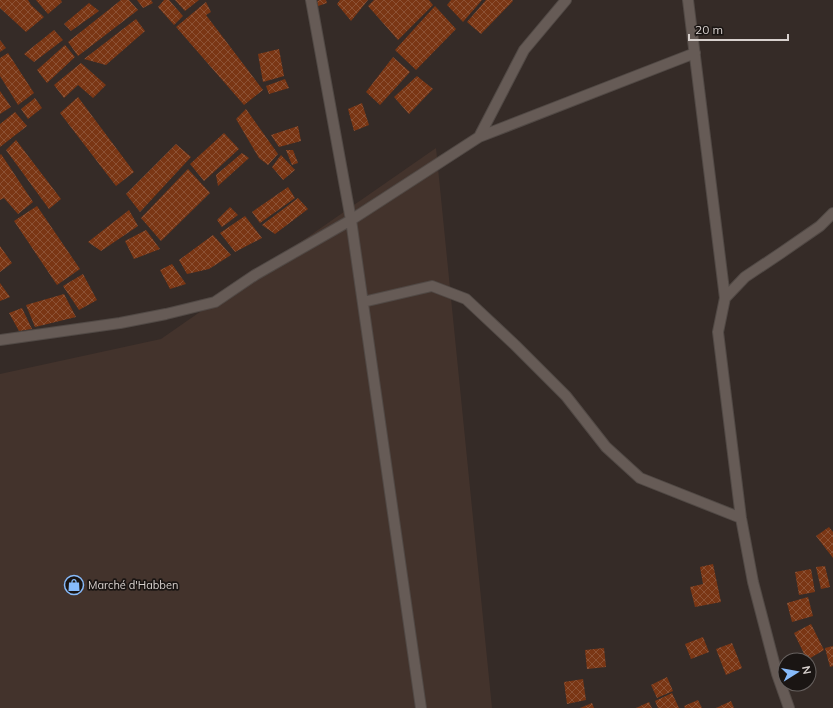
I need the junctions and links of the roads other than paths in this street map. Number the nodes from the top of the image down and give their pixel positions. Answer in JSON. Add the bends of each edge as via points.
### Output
{"nodes":[{"id":1,"x":311,"y":0,"type":"edge"},
{"id":2,"x":566,"y":0,"type":"edge"},
{"id":3,"x":688,"y":0,"type":"edge"},
{"id":4,"x":695,"y":53,"type":"junction"},
{"id":5,"x":479,"y":137,"type":"junction"},
{"id":6,"x":833,"y":213,"type":"edge"},
{"id":7,"x":351,"y":220,"type":"junction"},
{"id":8,"x":725,"y":298,"type":"junction"},
{"id":9,"x":363,"y":302,"type":"junction"},
{"id":10,"x":0,"y":340,"type":"edge"},
{"id":11,"x":742,"y":518,"type":"junction"},
{"id":12,"x":421,"y":708,"type":"edge"},
{"id":13,"x":789,"y":708,"type":"edge"}],
"edges":[{"from":1,"to":7,"type":"street"},
{"from":2,"to":5,"type":"street","via":[[524,50]]},
{"from":3,"to":4,"type":"street"},
{"from":4,"to":5,"type":"street"},
{"from":4,"to":8,"type":"street"},
{"from":5,"to":7,"type":"street"},
{"from":6,"to":8,"type":"street","via":[[820,226],[745,277]]},
{"from":7,"to":9,"type":"street"},
{"from":7,"to":10,"type":"street","via":[[255,275],[215,302],[120,323]]},
{"from":8,"to":11,"type":"street","via":[[718,332]]},
{"from":9,"to":11,"type":"street","via":[[432,286],[466,299],[566,396],[606,447],[640,478]]},
{"from":9,"to":12,"type":"street"},
{"from":11,"to":13,"type":"street","via":[[753,582],[777,674]]}]}
